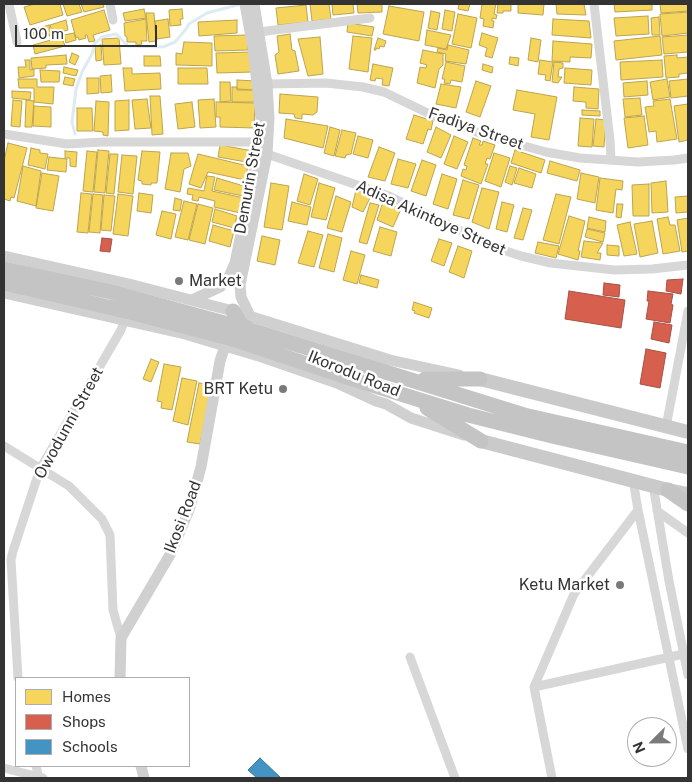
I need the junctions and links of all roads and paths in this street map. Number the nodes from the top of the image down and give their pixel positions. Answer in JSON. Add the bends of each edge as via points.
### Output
{"nodes":[{"id":1,"x":9,"y":4,"type":"edge"},
{"id":2,"x":110,"y":4,"type":"edge"},
{"id":3,"x":249,"y":4,"type":"edge"},
{"id":4,"x":594,"y":4,"type":"edge"},
{"id":5,"x":370,"y":18,"type":"dead end"},
{"id":6,"x":113,"y":20,"type":"dead end"},
{"id":7,"x":260,"y":32,"type":"junction"},
{"id":8,"x":17,"y":42,"type":"dead end"},
{"id":9,"x":267,"y":84,"type":"junction"},
{"id":10,"x":4,"y":134,"type":"edge"},
{"id":11,"x":259,"y":142,"type":"junction"},
{"id":12,"x":267,"y":154,"type":"junction"},
{"id":13,"x":688,"y":158,"type":"edge"},
{"id":14,"x":611,"y":160,"type":"junction"},
{"id":15,"x":4,"y":256,"type":"edge"},
{"id":16,"x":688,"y":265,"type":"edge"},
{"id":17,"x":4,"y":269,"type":"edge"},
{"id":18,"x":4,"y":283,"type":"edge"},
{"id":19,"x":4,"y":293,"type":"edge"},
{"id":20,"x":192,"y":300,"type":"junction"},
{"id":21,"x":688,"y":310,"type":"edge"},
{"id":22,"x":233,"y":312,"type":"joint"},
{"id":23,"x":125,"y":319,"type":"junction"},
{"id":24,"x":250,"y":323,"type":"junction"},
{"id":25,"x":225,"y":346,"type":"junction"},
{"id":26,"x":409,"y":379,"type":"junction"},
{"id":27,"x":480,"y":379,"type":"junction"},
{"id":28,"x":408,"y":397,"type":"junction"},
{"id":29,"x":666,"y":427,"type":"junction"},
{"id":30,"x":688,"y":432,"type":"edge"},
{"id":31,"x":481,"y":441,"type":"junction"},
{"id":32,"x":4,"y":446,"type":"edge"},
{"id":33,"x":688,"y":452,"type":"edge"},
{"id":34,"x":688,"y":467,"type":"edge"},
{"id":35,"x":40,"y":469,"type":"junction"},
{"id":36,"x":632,"y":480,"type":"junction"},
{"id":37,"x":652,"y":485,"type":"junction"},
{"id":38,"x":668,"y":490,"type":"junction"},
{"id":39,"x":688,"y":494,"type":"edge"},
{"id":40,"x":688,"y":504,"type":"edge"},
{"id":41,"x":638,"y":510,"type":"junction"},
{"id":42,"x":657,"y":511,"type":"junction"},
{"id":43,"x":688,"y":533,"type":"edge"},
{"id":44,"x":121,"y":638,"type":"junction"},
{"id":45,"x":686,"y":654,"type":"edge"},
{"id":46,"x":668,"y":656,"type":"junction"},
{"id":47,"x":410,"y":657,"type":"dead end"},
{"id":48,"x":688,"y":674,"type":"edge"},
{"id":49,"x":18,"y":677,"type":"edge"},
{"id":50,"x":120,"y":677,"type":"edge"},
{"id":51,"x":534,"y":687,"type":"junction"},
{"id":52,"x":688,"y":749,"type":"edge"},
{"id":53,"x":4,"y":768,"type":"edge"},
{"id":54,"x":40,"y":778,"type":"edge"},
{"id":55,"x":455,"y":778,"type":"edge"},
{"id":56,"x":552,"y":778,"type":"edge"}],
"edges":[{"from":1,"to":8,"type":"street"},
{"from":2,"to":6,"type":"street"},
{"from":3,"to":7,"type":"street","name":"Demurin Street"},
{"from":3,"to":11,"type":"street","name":"Demurin Street","via":[[260,102]]},
{"from":4,"to":14,"type":"street"},
{"from":5,"to":7,"type":"street"},
{"from":7,"to":9,"type":"street","name":"Demurin Street"},
{"from":9,"to":12,"type":"street","name":"Demurin Street"},
{"from":9,"to":14,"type":"street","name":"Fadiya Street","via":[[326,83],[363,87],[384,92],[485,135],[546,152]]},
{"from":10,"to":11,"type":"street","via":[[67,144]]},
{"from":11,"to":20,"type":"street","name":"Demurin Street","via":[[237,254],[228,279],[220,287]]},
{"from":12,"to":16,"type":"street","name":"Adisa Akintoye Street","via":[[389,196],[494,248],[521,256],[614,270]]},
{"from":12,"to":24,"type":"street","name":"Demurin Street","via":[[240,285]]},
{"from":13,"to":14,"type":"street","name":"Fadiya Street","via":[[638,162]]},
{"from":15,"to":20,"type":"street"},
{"from":17,"to":24,"type":"highway","name":"Ikorodu Road"},
{"from":18,"to":28,"type":"highway","name":"Ikorodu Road","via":[[229,338]]},
{"from":19,"to":23,"type":"street","name":"Ikorodu Road"},
{"from":20,"to":22,"type":"street"},
{"from":21,"to":29,"type":"street"},
{"from":22,"to":24,"type":"highway","via":[[241,325]]},
{"from":23,"to":25,"type":"street","name":"Ikorodu Road"},
{"from":23,"to":35,"type":"street","name":"Owodunni Street"},
{"from":24,"to":26,"type":"highway","name":"Ikorodu Road","via":[[349,362]]},
{"from":24,"to":27,"type":"street","name":"Ikorodu Road","via":[[390,360]]},
{"from":25,"to":31,"type":"street","name":"Ikorodu Road","via":[[337,383],[411,418]]},
{"from":25,"to":44,"type":"street","name":"Ikosi Road","via":[[201,467],[189,510],[171,553]]},
{"from":26,"to":27,"type":"highway"},
{"from":26,"to":33,"type":"highway","name":"Ikorodu Road","via":[[524,415]]},
{"from":27,"to":29,"type":"main road","name":"Ikorodu Road"},
{"from":28,"to":31,"type":"highway"},
{"from":28,"to":34,"type":"highway","name":"Ikorodu Road","via":[[468,415]]},
{"from":29,"to":30,"type":"main road","name":"Ikorodu Road"},
{"from":31,"to":36,"type":"main road","name":"Ikorodu Road"},
{"from":32,"to":35,"type":"street"},
{"from":35,"to":44,"type":"street","via":[[69,486],[102,519],[110,535],[113,610]]},
{"from":35,"to":49,"type":"street","name":"Owodunni Street","via":[[11,560]]},
{"from":36,"to":37,"type":"main road","name":"Ikorodu Road"},
{"from":36,"to":41,"type":"street"},
{"from":37,"to":38,"type":"main road","name":"Ikorodu Road"},
{"from":37,"to":42,"type":"street"},
{"from":38,"to":39,"type":"main road","name":"Ikorodu Road"},
{"from":38,"to":40,"type":"highway"},
{"from":41,"to":46,"type":"street"},
{"from":41,"to":51,"type":"street","via":[[574,594]]},
{"from":42,"to":43,"type":"street"},
{"from":42,"to":45,"type":"street"},
{"from":44,"to":50,"type":"street","name":"Ikosi Road"},
{"from":45,"to":46,"type":"street"},
{"from":45,"to":48,"type":"street"},
{"from":46,"to":51,"type":"street"},
{"from":46,"to":52,"type":"street"},
{"from":47,"to":55,"type":"street"},
{"from":51,"to":56,"type":"street"},
{"from":53,"to":54,"type":"street"}]}
